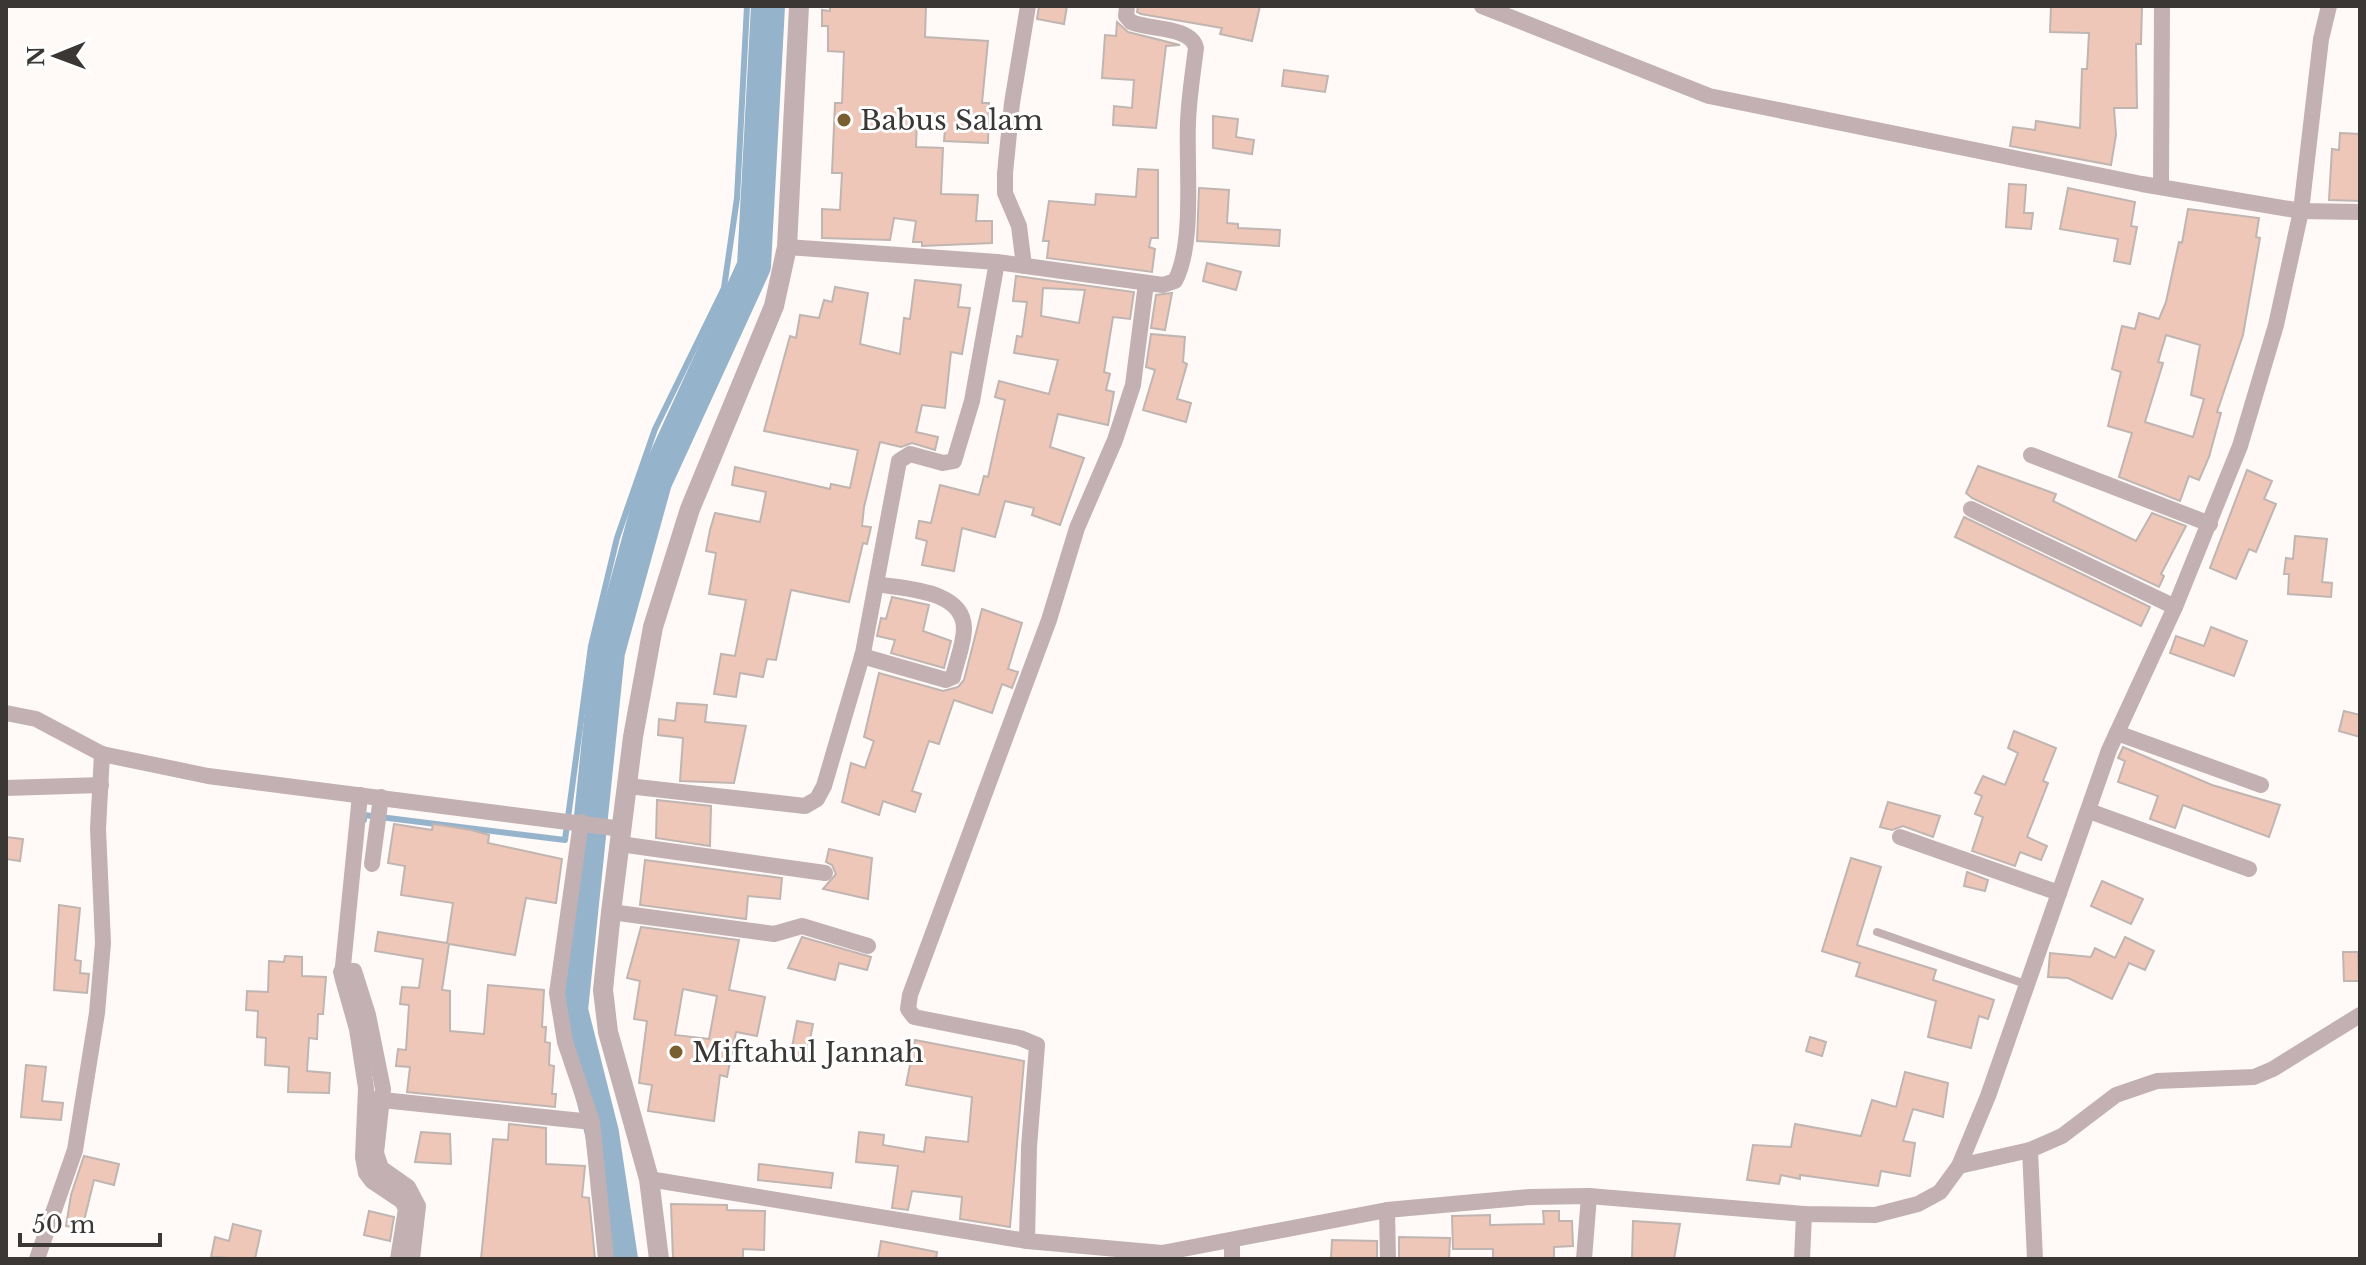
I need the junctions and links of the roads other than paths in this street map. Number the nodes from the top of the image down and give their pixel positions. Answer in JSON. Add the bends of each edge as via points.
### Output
{"nodes":[{"id":1,"x":799,"y":6,"type":"edge"},
{"id":2,"x":1028,"y":6,"type":"edge"},
{"id":3,"x":1127,"y":6,"type":"edge"},
{"id":4,"x":1482,"y":6,"type":"edge"},
{"id":5,"x":2162,"y":6,"type":"edge"},
{"id":6,"x":2329,"y":6,"type":"edge"},
{"id":7,"x":2161,"y":185,"type":"junction"},
{"id":8,"x":2301,"y":211,"type":"junction"},
{"id":9,"x":2360,"y":212,"type":"edge"},
{"id":10,"x":787,"y":247,"type":"junction"},
{"id":11,"x":997,"y":262,"type":"junction"},
{"id":12,"x":1024,"y":266,"type":"junction"},
{"id":13,"x":1146,"y":283,"type":"junction"},
{"id":14,"x":2031,"y":455,"type":"dead end"},
{"id":15,"x":1971,"y":509,"type":"dead end"},
{"id":16,"x":2210,"y":524,"type":"junction"},
{"id":17,"x":876,"y":584,"type":"junction"},
{"id":18,"x":2175,"y":607,"type":"junction"},
{"id":19,"x":862,"y":656,"type":"junction"},
{"id":20,"x":6,"y":713,"type":"edge"},
{"id":21,"x":2117,"y":733,"type":"junction"},
{"id":22,"x":102,"y":754,"type":"junction"},
{"id":23,"x":101,"y":785,"type":"junction"},
{"id":24,"x":2261,"y":785,"type":"dead end"},
{"id":25,"x":628,"y":786,"type":"junction"},
{"id":26,"x":6,"y":788,"type":"edge"},
{"id":27,"x":380,"y":805,"type":"junction"},
{"id":28,"x":358,"y":808,"type":"junction"},
{"id":29,"x":2089,"y":811,"type":"junction"},
{"id":30,"x":575,"y":821,"type":"junction"},
{"id":31,"x":618,"y":833,"type":"junction"},
{"id":32,"x":1900,"y":837,"type":"dead end"},
{"id":33,"x":372,"y":864,"type":"dead end"},
{"id":34,"x":2249,"y":869,"type":"dead end"},
{"id":35,"x":825,"y":873,"type":"dead end"},
{"id":36,"x":2059,"y":893,"type":"junction"},
{"id":37,"x":611,"y":912,"type":"junction"},
{"id":38,"x":1877,"y":932,"type":"dead end"},
{"id":39,"x":868,"y":946,"type":"dead end"},
{"id":40,"x":2029,"y":985,"type":"junction"},
{"id":41,"x":2360,"y":1015,"type":"edge"},
{"id":42,"x":375,"y":1100,"type":"junction"},
{"id":43,"x":592,"y":1122,"type":"junction"},
{"id":44,"x":2030,"y":1150,"type":"junction"},
{"id":45,"x":1959,"y":1166,"type":"junction"},
{"id":46,"x":649,"y":1179,"type":"junction"},
{"id":47,"x":1589,"y":1196,"type":"junction"},
{"id":48,"x":1387,"y":1210,"type":"junction"},
{"id":49,"x":1804,"y":1214,"type":"junction"},
{"id":50,"x":1027,"y":1241,"type":"junction"},
{"id":51,"x":1232,"y":1250,"type":"edge"},
{"id":52,"x":37,"y":1259,"type":"edge"},
{"id":53,"x":398,"y":1259,"type":"edge"},
{"id":54,"x":412,"y":1259,"type":"edge"},
{"id":55,"x":606,"y":1259,"type":"edge"},
{"id":56,"x":659,"y":1259,"type":"edge"},
{"id":57,"x":1388,"y":1259,"type":"edge"},
{"id":58,"x":1584,"y":1259,"type":"edge"},
{"id":59,"x":1802,"y":1259,"type":"edge"},
{"id":60,"x":2035,"y":1259,"type":"edge"}],
"edges":[{"from":1,"to":10,"type":"street"},
{"from":2,"to":12,"type":"street","via":[[1012,103],[1005,193],[1019,226]]},
{"from":3,"to":13,"type":"street","via":[[1131,22],[1186,34],[1196,48],[1181,272],[1163,285]]},
{"from":4,"to":7,"type":"street","via":[[1709,96]]},
{"from":5,"to":7,"type":"street"},
{"from":6,"to":8,"type":"street"},
{"from":7,"to":8,"type":"street"},
{"from":8,"to":9,"type":"street"},
{"from":8,"to":16,"type":"street","via":[[2276,325]]},
{"from":10,"to":11,"type":"street"},
{"from":10,"to":25,"type":"street","via":[[774,306],[690,509],[657,614]]},
{"from":11,"to":12,"type":"street"},
{"from":11,"to":17,"type":"street","via":[[972,401],[954,461],[910,454],[899,461]]},
{"from":12,"to":13,"type":"street"},
{"from":13,"to":50,"type":"street","via":[[1133,385],[1115,440],[1077,528],[1049,620],[908,1009],[914,1017],[1037,1045]]},
{"from":14,"to":16,"type":"street"},
{"from":15,"to":18,"type":"street"},
{"from":16,"to":18,"type":"street"},
{"from":17,"to":19,"type":"street"},
{"from":17,"to":19,"type":"street","via":[[941,597],[958,610],[964,629],[953,677],[946,680]]},
{"from":18,"to":21,"type":"street"},
{"from":19,"to":25,"type":"street","via":[[824,786],[805,806]]},
{"from":20,"to":22,"type":"street","via":[[36,719]]},
{"from":21,"to":24,"type":"street"},
{"from":21,"to":29,"type":"street"},
{"from":22,"to":23,"type":"street"},
{"from":22,"to":28,"type":"street"},
{"from":23,"to":26,"type":"street"},
{"from":23,"to":52,"type":"street","via":[[103,943],[97,1013],[75,1150]]},
{"from":25,"to":31,"type":"street"},
{"from":27,"to":28,"type":"street"},
{"from":27,"to":30,"type":"street"},
{"from":27,"to":33,"type":"street"},
{"from":28,"to":42,"type":"street","via":[[346,972]]},
{"from":29,"to":34,"type":"street"},
{"from":29,"to":36,"type":"street"},
{"from":30,"to":31,"type":"street"},
{"from":30,"to":43,"type":"street","via":[[557,993],[565,1042]]},
{"from":31,"to":35,"type":"street"},
{"from":31,"to":37,"type":"street"},
{"from":32,"to":36,"type":"street"},
{"from":36,"to":40,"type":"street"},
{"from":37,"to":39,"type":"street","via":[[774,934],[802,926]]},
{"from":37,"to":46,"type":"street","via":[[603,990],[608,1032]]},
{"from":38,"to":40,"type":"lane"},
{"from":40,"to":45,"type":"street"},
{"from":41,"to":44,"type":"street","via":[[2254,1077],[2157,1081],[2116,1095],[2062,1136]]},
{"from":42,"to":43,"type":"street"},
{"from":42,"to":53,"type":"street","via":[[363,1157],[372,1181],[406,1209]]},
{"from":42,"to":54,"type":"street","via":[[381,1168],[415,1196],[418,1206]]},
{"from":43,"to":55,"type":"street"},
{"from":44,"to":45,"type":"street"},
{"from":44,"to":60,"type":"street"},
{"from":45,"to":49,"type":"street","via":[[1940,1192],[1918,1204],[1875,1215]]},
{"from":46,"to":50,"type":"street"},
{"from":46,"to":56,"type":"street"},
{"from":47,"to":48,"type":"street"},
{"from":47,"to":49,"type":"street"},
{"from":47,"to":58,"type":"street"},
{"from":48,"to":51,"type":"street"},
{"from":48,"to":57,"type":"street"},
{"from":49,"to":59,"type":"street"},
{"from":50,"to":51,"type":"street","via":[[1162,1253]]}]}
